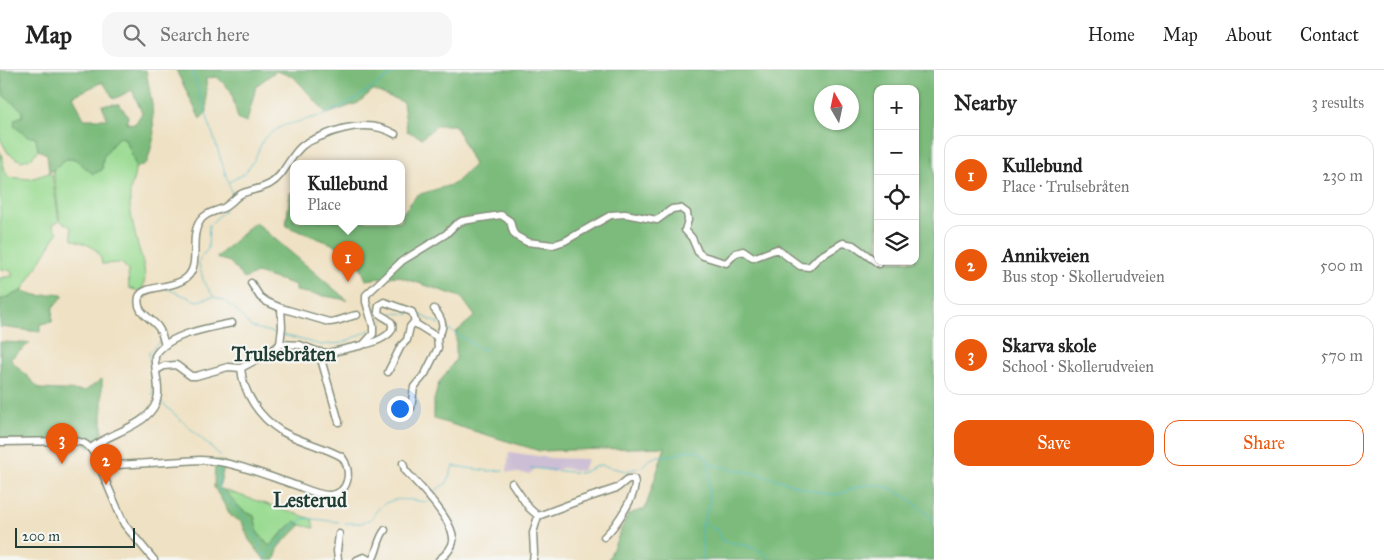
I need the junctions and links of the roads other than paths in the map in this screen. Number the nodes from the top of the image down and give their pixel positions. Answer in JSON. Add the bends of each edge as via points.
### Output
{"nodes":[{"id":1,"x":395,"y":134,"type":"dead end"},
{"id":2,"x":290,"y":160,"type":"edge"},
{"id":3,"x":290,"y":161,"type":"edge"},
{"id":4,"x":874,"y":260,"type":"edge"},
{"id":5,"x":251,"y":283,"type":"dead end"},
{"id":6,"x":281,"y":308,"type":"junction"},
{"id":7,"x":434,"y":309,"type":"dead end"},
{"id":8,"x":357,"y":315,"type":"dead end"},
{"id":9,"x":415,"y":321,"type":"junction"},
{"id":10,"x":232,"y":323,"type":"dead end"},
{"id":11,"x":436,"y":338,"type":"junction"},
{"id":12,"x":164,"y":341,"type":"junction"},
{"id":13,"x":280,"y":344,"type":"junction"},
{"id":14,"x":363,"y":345,"type":"junction"},
{"id":15,"x":319,"y":352,"type":"junction"},
{"id":16,"x":241,"y":368,"type":"junction"},
{"id":17,"x":157,"y":370,"type":"junction"},
{"id":18,"x":388,"y":372,"type":"dead end"},
{"id":19,"x":412,"y":408,"type":"dead end"},
{"id":20,"x":339,"y":422,"type":"dead end"},
{"id":21,"x":0,"y":442,"type":"edge"},
{"id":22,"x":91,"y":448,"type":"junction"},
{"id":23,"x":403,"y":462,"type":"dead end"},
{"id":24,"x":100,"y":466,"type":"junction"},
{"id":25,"x":512,"y":483,"type":"dead end"},
{"id":26,"x":538,"y":516,"type":"junction"},
{"id":27,"x":385,"y":530,"type":"dead end"},
{"id":28,"x":340,"y":534,"type":"dead end"},
{"id":29,"x":604,"y":537,"type":"dead end"},
{"id":30,"x":154,"y":560,"type":"edge"},
{"id":31,"x":338,"y":560,"type":"edge"},
{"id":32,"x":357,"y":560,"type":"edge"},
{"id":33,"x":370,"y":560,"type":"edge"},
{"id":34,"x":439,"y":560,"type":"edge"},
{"id":35,"x":533,"y":560,"type":"edge"}],
"edges":[{"from":1,"to":2,"type":"street","via":[[374,127],[337,129],[309,141]]},
{"from":3,"to":12,"type":"street","via":[[274,180],[241,194],[199,222],[194,240],[193,266],[188,277],[173,286],[144,290],[140,295],[141,312],[159,327]]},
{"from":4,"to":14,"type":"street","via":[[853,245],[842,243],[809,267],[800,266],[778,249],[753,258],[739,252],[730,261],[722,263],[698,252],[695,242],[685,230],[687,213],[680,208],[672,209],[655,220],[626,214],[611,215],[553,245],[527,242],[516,236],[510,221],[501,215],[471,218],[455,225],[402,261],[368,293],[366,302],[373,334]]},
{"from":5,"to":6,"type":"street","via":[[260,298]]},
{"from":6,"to":8,"type":"street","via":[[329,322]]},
{"from":6,"to":13,"type":"street"},
{"from":7,"to":11,"type":"street","via":[[443,326]]},
{"from":9,"to":11,"type":"street"},
{"from":9,"to":14,"type":"street","via":[[410,310],[382,302],[378,312],[389,320],[392,329],[381,340]]},
{"from":9,"to":18,"type":"street","via":[[410,327],[408,340],[401,346]]},
{"from":10,"to":12,"type":"street"},
{"from":11,"to":19,"type":"street","via":[[438,348],[425,374],[414,387]]},
{"from":12,"to":17,"type":"street","via":[[156,356]]},
{"from":13,"to":15,"type":"street","via":[[300,345]]},
{"from":13,"to":16,"type":"street"},
{"from":14,"to":15,"type":"street","via":[[339,352]]},
{"from":15,"to":20,"type":"street"},
{"from":16,"to":17,"type":"street","via":[[228,367],[196,376],[176,365]]},
{"from":16,"to":24,"type":"street","via":[[249,396],[267,420],[282,431],[342,457],[349,477],[343,490],[336,494],[319,494],[215,460]]},
{"from":17,"to":22,"type":"street","via":[[156,400],[149,413],[134,425]]},
{"from":21,"to":22,"type":"street","via":[[74,441]]},
{"from":22,"to":24,"type":"street"},
{"from":23,"to":34,"type":"street","via":[[405,470],[450,526],[451,547]]},
{"from":24,"to":30,"type":"street","via":[[124,524]]},
{"from":25,"to":26,"type":"street"},
{"from":26,"to":29,"type":"street","via":[[634,479],[635,486],[622,516]]},
{"from":26,"to":35,"type":"street","via":[[533,533]]},
{"from":27,"to":33,"type":"street"},
{"from":28,"to":31,"type":"street"},
{"from":32,"to":33,"type":"street","via":[[364,557]]}]}
